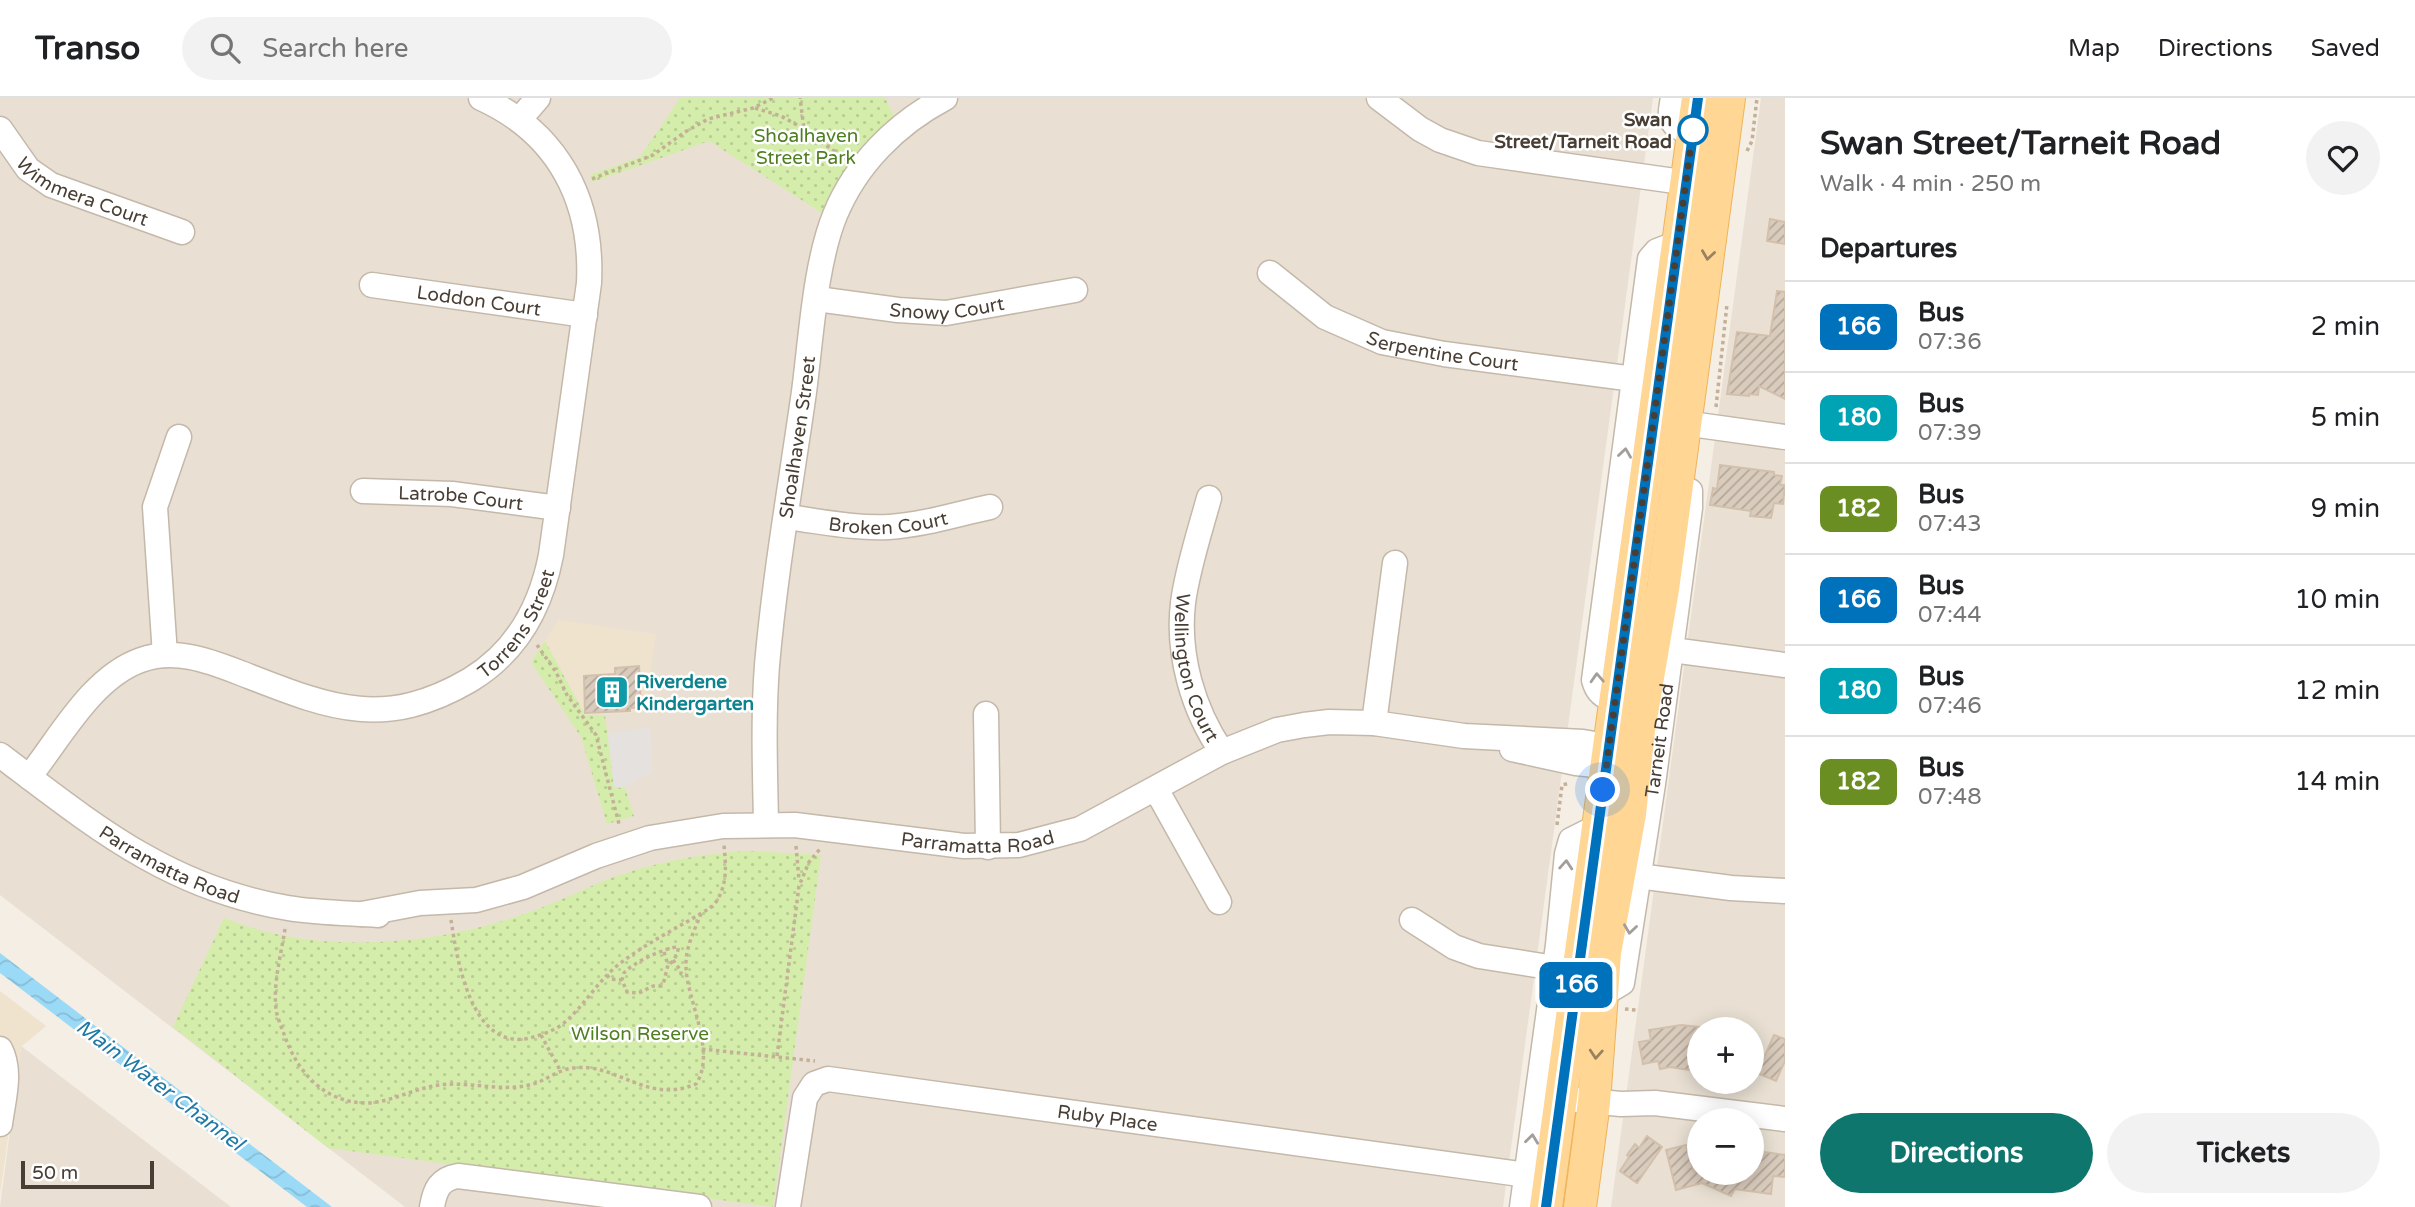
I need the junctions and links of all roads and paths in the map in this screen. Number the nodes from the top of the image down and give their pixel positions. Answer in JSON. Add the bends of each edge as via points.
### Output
{"nodes":[{"id":1,"x":481,"y":98,"type":"edge"},
{"id":2,"x":538,"y":98,"type":"edge"},
{"id":3,"x":773,"y":98,"type":"edge"},
{"id":4,"x":800,"y":98,"type":"edge"},
{"id":5,"x":944,"y":98,"type":"edge"},
{"id":6,"x":1379,"y":98,"type":"edge"},
{"id":7,"x":1673,"y":98,"type":"edge"},
{"id":8,"x":1698,"y":98,"type":"edge"},
{"id":9,"x":753,"y":108,"type":"junction"},
{"id":10,"x":1728,"y":108,"type":"edge"},
{"id":11,"x":519,"y":120,"type":"junction"},
{"id":12,"x":804,"y":129,"type":"junction"},
{"id":13,"x":0,"y":130,"type":"edge"},
{"id":14,"x":1693,"y":131,"type":"junction"},
{"id":15,"x":852,"y":150,"type":"dead end"},
{"id":16,"x":1686,"y":183,"type":"junction"},
{"id":17,"x":573,"y":186,"type":"junction"},
{"id":18,"x":1717,"y":188,"type":"junction"},
{"id":19,"x":182,"y":232,"type":"dead end"},
{"id":20,"x":1678,"y":243,"type":"junction"},
{"id":21,"x":1270,"y":273,"type":"dead end"},
{"id":22,"x":372,"y":285,"type":"dead end"},
{"id":23,"x":1075,"y":290,"type":"dead end"},
{"id":24,"x":817,"y":299,"type":"junction"},
{"id":25,"x":585,"y":315,"type":"junction"},
{"id":26,"x":1634,"y":379,"type":"junction"},
{"id":27,"x":1654,"y":419,"type":"junction"},
{"id":28,"x":1685,"y":424,"type":"junction"},
{"id":29,"x":179,"y":437,"type":"dead end"},
{"id":30,"x":1785,"y":437,"type":"edge"},
{"id":31,"x":1662,"y":477,"type":"junction"},
{"id":32,"x":363,"y":491,"type":"dead end"},
{"id":33,"x":1209,"y":498,"type":"dead end"},
{"id":34,"x":990,"y":507,"type":"dead end"},
{"id":35,"x":558,"y":508,"type":"junction"},
{"id":36,"x":786,"y":517,"type":"junction"},
{"id":37,"x":1395,"y":562,"type":"dead end"},
{"id":38,"x":535,"y":643,"type":"dead end"},
{"id":39,"x":1672,"y":650,"type":"junction"},
{"id":40,"x":165,"y":655,"type":"junction"},
{"id":41,"x":1785,"y":666,"type":"edge"},
{"id":42,"x":1646,"y":684,"type":"junction"},
{"id":43,"x":1616,"y":699,"type":"junction"},
{"id":44,"x":986,"y":714,"type":"dead end"},
{"id":45,"x":1374,"y":723,"type":"junction"},
{"id":46,"x":1222,"y":752,"type":"junction"},
{"id":47,"x":0,"y":755,"type":"edge"},
{"id":48,"x":1622,"y":758,"type":"junction"},
{"id":49,"x":29,"y":776,"type":"junction"},
{"id":50,"x":1156,"y":789,"type":"junction"},
{"id":51,"x":619,"y":824,"type":"dead end"},
{"id":52,"x":766,"y":824,"type":"junction"},
{"id":53,"x":723,"y":825,"type":"junction"},
{"id":54,"x":795,"y":825,"type":"junction"},
{"id":55,"x":1599,"y":826,"type":"junction"},
{"id":56,"x":839,"y":830,"type":"junction"},
{"id":57,"x":988,"y":846,"type":"junction"},
{"id":58,"x":1638,"y":876,"type":"junction"},
{"id":59,"x":799,"y":886,"type":"junction"},
{"id":60,"x":1785,"y":891,"type":"edge"},
{"id":61,"x":476,"y":900,"type":"junction"},
{"id":62,"x":1219,"y":902,"type":"dead end"},
{"id":63,"x":362,"y":914,"type":"junction"},
{"id":64,"x":701,"y":914,"type":"junction"},
{"id":65,"x":450,"y":915,"type":"junction"},
{"id":66,"x":1412,"y":920,"type":"dead end"},
{"id":67,"x":285,"y":929,"type":"dead end"},
{"id":68,"x":664,"y":952,"type":"junction"},
{"id":69,"x":673,"y":960,"type":"junction"},
{"id":70,"x":668,"y":965,"type":"junction"},
{"id":71,"x":1555,"y":968,"type":"junction"},
{"id":72,"x":687,"y":974,"type":"junction"},
{"id":73,"x":607,"y":975,"type":"junction"},
{"id":74,"x":622,"y":980,"type":"junction"},
{"id":75,"x":1615,"y":996,"type":"junction"},
{"id":76,"x":541,"y":1035,"type":"junction"},
{"id":77,"x":0,"y":1049,"type":"edge"},
{"id":78,"x":777,"y":1056,"type":"dead end"},
{"id":79,"x":560,"y":1070,"type":"junction"},
{"id":80,"x":1561,"y":1092,"type":"junction"},
{"id":81,"x":1594,"y":1095,"type":"junction"},
{"id":82,"x":1785,"y":1119,"type":"edge"},
{"id":83,"x":0,"y":1124,"type":"edge"},
{"id":84,"x":1527,"y":1174,"type":"junction"},
{"id":85,"x":432,"y":1207,"type":"edge"},
{"id":86,"x":699,"y":1207,"type":"edge"},
{"id":87,"x":788,"y":1207,"type":"edge"},
{"id":88,"x":1522,"y":1207,"type":"edge"},
{"id":89,"x":1546,"y":1207,"type":"edge"},
{"id":90,"x":1580,"y":1207,"type":"edge"}],
"edges":[{"from":1,"to":11,"type":"street","name":"Torrens Street"},
{"from":2,"to":11,"type":"street"},
{"from":3,"to":9,"type":"path"},
{"from":4,"to":12,"type":"path"},
{"from":5,"to":24,"type":"street","name":"Shoalhaven Street","via":[[883,142],[855,180],[829,233]]},
{"from":6,"to":16,"type":"street","via":[[1420,129],[1478,153]]},
{"from":7,"to":14,"type":"street","via":[[1673,122]]},
{"from":8,"to":14,"type":"main road","name":"Tarneit Road"},
{"from":9,"to":12,"type":"path"},
{"from":9,"to":17,"type":"path","via":[[708,118],[643,160]]},
{"from":10,"to":14,"type":"street","via":[[1702,131]]},
{"from":10,"to":18,"type":"main road","name":"Tarneit Road"},
{"from":11,"to":17,"type":"street","name":"Torrens Street","via":[[548,148]]},
{"from":12,"to":15,"type":"path","via":[[845,159]]},
{"from":13,"to":19,"type":"street","name":"Wimmera Court","via":[[28,169],[51,185]]},
{"from":14,"to":16,"type":"main road","name":"Tarneit Road"},
{"from":16,"to":18,"type":"street"},
{"from":16,"to":20,"type":"main road","name":"Tarneit Road"},
{"from":17,"to":25,"type":"street","name":"Torrens Street","via":[[589,247]]},
{"from":18,"to":28,"type":"main road","name":"Tarneit Road","one_way":true},
{"from":20,"to":26,"type":"street","via":[[1650,259]]},
{"from":20,"to":27,"type":"main road","name":"Tarneit Road"},
{"from":21,"to":26,"type":"street","name":"Serpentine Court","via":[[1325,317],[1382,342]]},
{"from":22,"to":25,"type":"street","name":"Loddon Court"},
{"from":23,"to":24,"type":"street","name":"Snowy Court","via":[[946,313]]},
{"from":24,"to":36,"type":"street","name":"Shoalhaven Street"},
{"from":25,"to":35,"type":"street","name":"Torrens Street"},
{"from":43,"to":26,"type":"street","one_way":true,"via":[[1600,694],[1594,680]]},
{"from":27,"to":28,"type":"street"},
{"from":27,"to":31,"type":"main road","name":"Tarneit Road"},
{"from":28,"to":30,"type":"street"},
{"from":28,"to":31,"type":"main road","name":"Tarneit Road"},
{"from":29,"to":40,"type":"street","via":[[155,507]]},
{"from":31,"to":39,"type":"street","name":"Tarneit Road","via":[[1684,483],[1690,493]]},
{"from":31,"to":42,"type":"main road","name":"Tarneit Road","via":[[1663,589]]},
{"from":31,"to":43,"type":"main road","name":"Tarneit Road"},
{"from":32,"to":35,"type":"street","name":"Latrobe Court","via":[[452,494]]},
{"from":33,"to":46,"type":"street","name":"Wellington Court","via":[[1183,601],[1181,635],[1188,680],[1209,734]]},
{"from":34,"to":36,"type":"street","name":"Broken Court","via":[[888,527]]},
{"from":35,"to":40,"type":"street","name":"Torrens Street","via":[[545,581],[526,624],[488,667],[437,696],[401,707],[342,708],[204,659]]},
{"from":36,"to":52,"type":"street","name":"Shoalhaven Street","via":[[767,666]]},
{"from":37,"to":45,"type":"street"},
{"from":38,"to":51,"type":"path","via":[[596,735]]},
{"from":39,"to":41,"type":"street"},
{"from":39,"to":58,"type":"street","name":"Tarneit Road"},
{"from":40,"to":49,"type":"street","name":"Torrens Street","via":[[128,665],[102,683]]},
{"from":42,"to":43,"type":"street","name":"Tarneit Road"},
{"from":42,"to":48,"type":"main road","name":"Tarneit Road"},
{"from":43,"to":48,"type":"main road","name":"Tarneit Road"},
{"from":44,"to":57,"type":"street"},
{"from":45,"to":46,"type":"street","name":"Parramatta Road","via":[[1339,722],[1277,730]]},
{"from":45,"to":48,"type":"street","name":"Parramatta Road","via":[[1464,736],[1546,758]]},
{"from":46,"to":50,"type":"street","name":"Parramatta Road"},
{"from":47,"to":49,"type":"street","name":"Parramatta Road"},
{"from":48,"to":55,"type":"main road","name":"Tarneit Road"},
{"from":48,"to":75,"type":"main road","name":"Tarneit Road","via":[[1630,814],[1607,940]]},
{"from":49,"to":63,"type":"street","name":"Parramatta Road","via":[[107,836],[188,879],[288,908]]},
{"from":50,"to":57,"type":"street","name":"Parramatta Road","via":[[1080,828],[1020,845]]},
{"from":50,"to":62,"type":"street"},
{"from":52,"to":53,"type":"street","name":"Parramatta Road"},
{"from":52,"to":54,"type":"street","name":"Parramatta Road"},
{"from":53,"to":61,"type":"street","name":"Parramatta Road","via":[[650,838],[523,887]]},
{"from":53,"to":64,"type":"path","via":[[725,886],[713,906]]},
{"from":54,"to":56,"type":"street","name":"Parramatta Road"},
{"from":54,"to":59,"type":"path"},
{"from":71,"to":55,"type":"street","one_way":true,"via":[[1569,845]]},
{"from":55,"to":80,"type":"main road","name":"Tarneit Road"},
{"from":56,"to":57,"type":"street","name":"Parramatta Road"},
{"from":56,"to":59,"type":"path","via":[[809,862]]},
{"from":58,"to":60,"type":"street"},
{"from":58,"to":75,"type":"street","name":"Tarneit Road","one_way":true},
{"from":59,"to":78,"type":"path"},
{"from":61,"to":63,"type":"street","name":"Parramatta Road"},
{"from":61,"to":65,"type":"street","name":"Parramatta Road"},
{"from":63,"to":65,"type":"street","name":"Parramatta Road","via":[[417,919]]},
{"from":64,"to":72,"type":"path","via":[[689,946]]},
{"from":64,"to":73,"type":"path"},
{"from":65,"to":76,"type":"path","via":[[464,982],[477,1015],[507,1037],[523,1040]]},
{"from":66,"to":71,"type":"street","via":[[1454,947],[1479,956]]},
{"from":67,"to":79,"type":"path","via":[[277,1015],[303,1074],[318,1087],[352,1102],[369,1103],[443,1084],[520,1087]]},
{"from":68,"to":69,"type":"path","via":[[678,947]]},
{"from":68,"to":70,"type":"path"},
{"from":68,"to":74,"type":"path","via":[[636,961]]},
{"from":69,"to":70,"type":"path"},
{"from":69,"to":72,"type":"path","via":[[681,974]]},
{"from":70,"to":74,"type":"path","via":[[661,986],[627,992]]},
{"from":84,"to":71,"type":"street","one_way":true},
{"from":72,"to":79,"type":"path","via":[[703,1065],[696,1084],[655,1090],[592,1069]]},
{"from":73,"to":74,"type":"path"},
{"from":73,"to":76,"type":"path","via":[[561,1026]]},
{"from":75,"to":81,"type":"main road","name":"Tarneit Road","one_way":true},
{"from":76,"to":79,"type":"path"},
{"from":77,"to":83,"type":"street","via":[[5,1059],[5,1085]]},
{"from":80,"to":81,"type":"street"},
{"from":80,"to":89,"type":"main road","name":"Tarneit Road"},
{"from":81,"to":82,"type":"street","via":[[1623,1093],[1655,1103]]},
{"from":81,"to":90,"type":"main road","name":"Tarneit Road"},
{"from":84,"to":87,"type":"street","name":"Ruby Place","via":[[828,1079],[814,1084],[805,1098]]},
{"from":84,"to":88,"type":"street"},
{"from":85,"to":86,"type":"street","via":[[439,1184],[458,1176]]}]}
